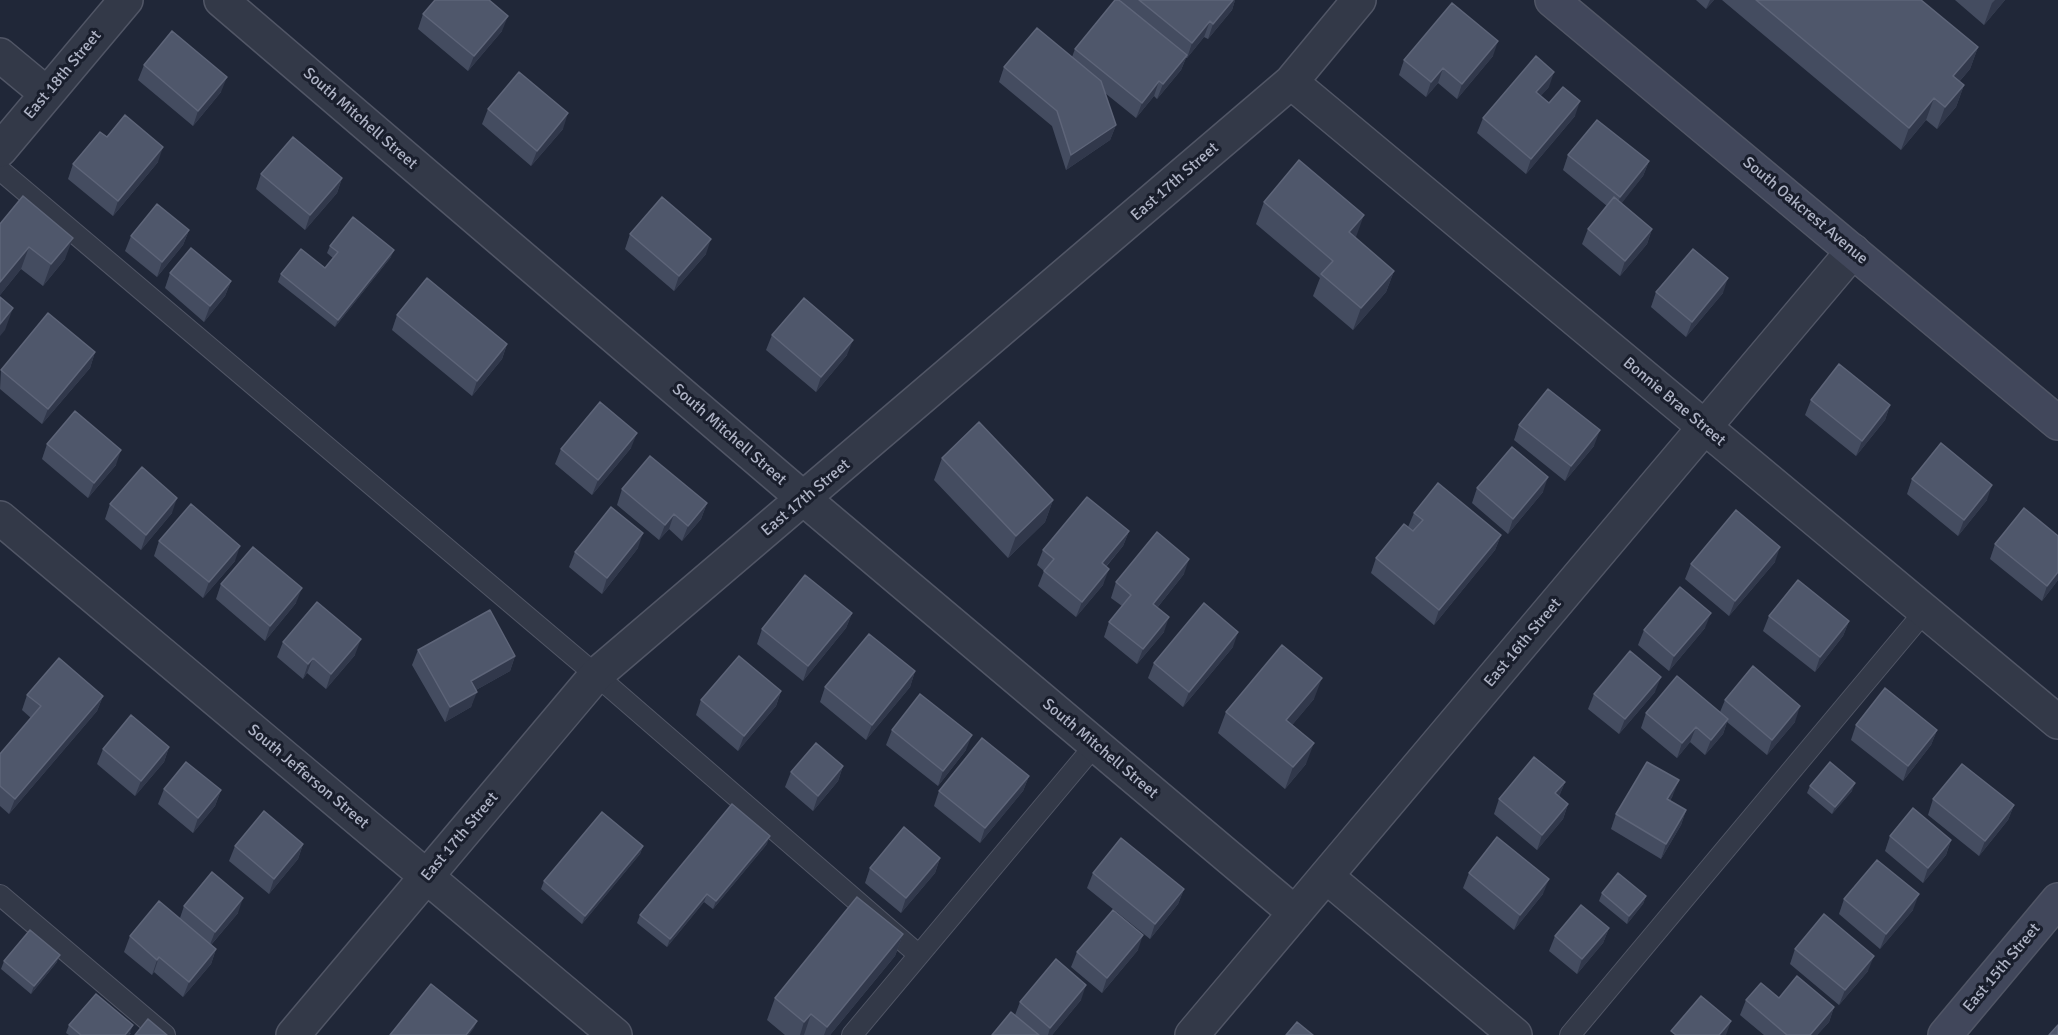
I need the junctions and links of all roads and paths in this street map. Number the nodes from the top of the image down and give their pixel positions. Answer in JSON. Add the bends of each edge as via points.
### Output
{"nodes":[{"id":1,"x":126,"y":0,"type":"edge"},
{"id":2,"x":221,"y":0,"type":"edge"},
{"id":3,"x":1359,"y":0,"type":"edge"},
{"id":4,"x":1552,"y":0,"type":"edge"},
{"id":5,"x":0,"y":55,"type":"edge"},
{"id":6,"x":1291,"y":82,"type":"junction"},
{"id":7,"x":47,"y":94,"type":"junction"},
{"id":8,"x":0,"y":150,"type":"edge"},
{"id":9,"x":0,"y":170,"type":"edge"},
{"id":10,"x":1852,"y":251,"type":"junction"},
{"id":11,"x":2058,"y":423,"type":"edge"},
{"id":12,"x":1704,"y":427,"type":"junction"},
{"id":13,"x":804,"y":499,"type":"junction"},
{"id":14,"x":0,"y":518,"type":"edge"},
{"id":15,"x":1925,"y":611,"type":"junction"},
{"id":16,"x":596,"y":675,"type":"junction"},
{"id":17,"x":2058,"y":722,"type":"edge"},
{"id":18,"x":1095,"y":745,"type":"junction"},
{"id":19,"x":426,"y":876,"type":"junction"},
{"id":20,"x":1326,"y":876,"type":"junction"},
{"id":21,"x":0,"y":895,"type":"edge"},
{"id":22,"x":2058,"y":900,"type":"edge"},
{"id":23,"x":1295,"y":914,"type":"junction"},
{"id":24,"x":919,"y":955,"type":"junction"},
{"id":25,"x":165,"y":1035,"type":"edge"},
{"id":26,"x":293,"y":1035,"type":"edge"},
{"id":27,"x":615,"y":1035,"type":"edge"},
{"id":28,"x":852,"y":1035,"type":"edge"},
{"id":29,"x":1192,"y":1035,"type":"edge"},
{"id":30,"x":1515,"y":1035,"type":"edge"},
{"id":31,"x":1570,"y":1035,"type":"edge"},
{"id":32,"x":1945,"y":1035,"type":"edge"}],
"edges":[{"from":1,"to":7,"type":"street","name":"East 18th Street"},
{"from":2,"to":13,"type":"street","name":"South Mitchell Street"},
{"from":3,"to":6,"type":"street","name":"East 17th Street"},
{"from":4,"to":10,"type":"street","name":"South Oakcrest Avenue"},
{"from":5,"to":7,"type":"street"},
{"from":6,"to":12,"type":"street","name":"Bonnie Brae Street"},
{"from":6,"to":13,"type":"street","name":"East 17th Street"},
{"from":7,"to":8,"type":"street","name":"East 18th Street"},
{"from":9,"to":16,"type":"lane"},
{"from":10,"to":11,"type":"street","name":"South Oakcrest Avenue"},
{"from":10,"to":12,"type":"street","name":"East 16th Street"},
{"from":12,"to":15,"type":"street","name":"Bonnie Brae Street"},
{"from":12,"to":20,"type":"street","name":"East 16th Street"},
{"from":13,"to":16,"type":"street","name":"East 17th Street"},
{"from":13,"to":18,"type":"street","name":"South Mitchell Street"},
{"from":14,"to":19,"type":"street","name":"South Jefferson Street"},
{"from":15,"to":17,"type":"street","name":"Bonnie Brae Street"},
{"from":15,"to":31,"type":"lane"},
{"from":16,"to":19,"type":"street","name":"East 17th Street"},
{"from":16,"to":24,"type":"lane"},
{"from":18,"to":23,"type":"street","name":"South Mitchell Street"},
{"from":18,"to":24,"type":"lane"},
{"from":19,"to":26,"type":"street","name":"East 17th Street"},
{"from":19,"to":27,"type":"street","name":"South Jefferson Street"},
{"from":20,"to":23,"type":"street","name":"East 16th Street"},
{"from":20,"to":30,"type":"street"},
{"from":21,"to":25,"type":"lane"},
{"from":22,"to":32,"type":"street","name":"East 15th Street"},
{"from":23,"to":29,"type":"street","name":"East 16th Street"},
{"from":24,"to":28,"type":"lane"}]}
